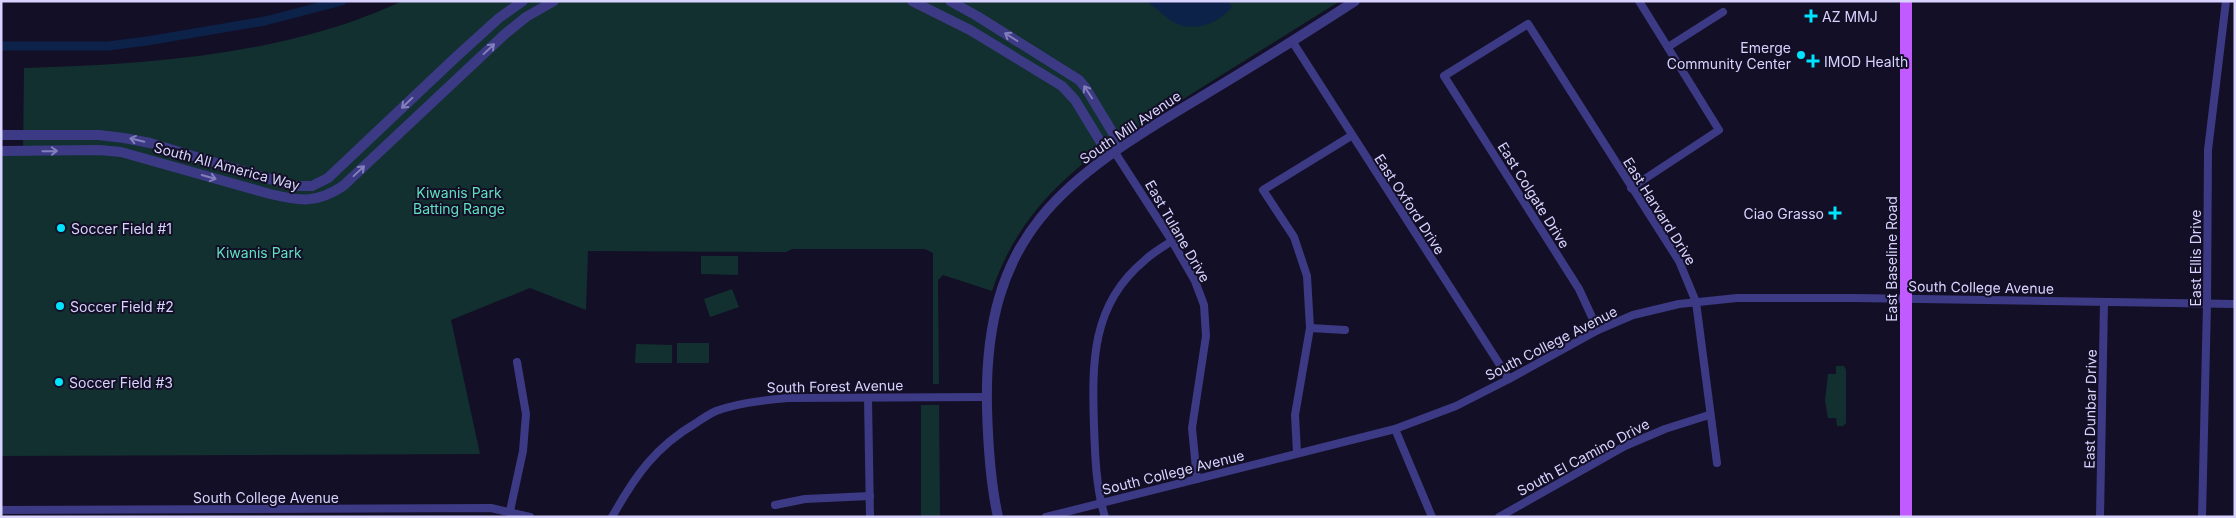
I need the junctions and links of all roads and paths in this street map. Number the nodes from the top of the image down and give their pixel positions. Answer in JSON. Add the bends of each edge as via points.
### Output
{"nodes":[{"id":1,"x":523,"y":1,"type":"edge"},
{"id":2,"x":554,"y":1,"type":"edge"},
{"id":3,"x":912,"y":1,"type":"edge"},
{"id":4,"x":950,"y":1,"type":"edge"},
{"id":5,"x":1355,"y":1,"type":"edge"},
{"id":6,"x":1639,"y":1,"type":"edge"},
{"id":7,"x":1906,"y":1,"type":"edge"},
{"id":8,"x":2226,"y":1,"type":"edge"},
{"id":9,"x":935,"y":6,"type":"edge"},
{"id":10,"x":1723,"y":12,"type":"dead end"},
{"id":11,"x":1292,"y":41,"type":"junction"},
{"id":12,"x":1668,"y":47,"type":"junction"},
{"id":13,"x":442,"y":70,"type":"junction"},
{"id":14,"x":1444,"y":76,"type":"joint"},
{"id":15,"x":453,"y":82,"type":"junction"},
{"id":16,"x":1103,"y":118,"type":"junction"},
{"id":17,"x":1090,"y":126,"type":"junction"},
{"id":18,"x":1,"y":135,"type":"edge"},
{"id":19,"x":14,"y":135,"type":"junction"},
{"id":20,"x":99,"y":136,"type":"junction"},
{"id":21,"x":1351,"y":136,"type":"junction"},
{"id":22,"x":99,"y":150,"type":"junction"},
{"id":23,"x":1,"y":151,"type":"edge"},
{"id":24,"x":14,"y":151,"type":"junction"},
{"id":25,"x":1114,"y":151,"type":"junction"},
{"id":26,"x":251,"y":173,"type":"junction"},
{"id":27,"x":246,"y":188,"type":"junction"},
{"id":28,"x":1631,"y":188,"type":"junction"},
{"id":29,"x":1172,"y":241,"type":"junction"},
{"id":30,"x":1906,"y":298,"type":"junction"},
{"id":31,"x":1696,"y":302,"type":"junction"},
{"id":32,"x":2104,"y":302,"type":"junction"},
{"id":33,"x":2208,"y":304,"type":"junction"},
{"id":34,"x":2235,"y":304,"type":"edge"},
{"id":35,"x":1310,"y":328,"type":"junction"},
{"id":36,"x":1346,"y":330,"type":"dead end"},
{"id":37,"x":1598,"y":330,"type":"junction"},
{"id":38,"x":517,"y":362,"type":"dead end"},
{"id":39,"x":1510,"y":379,"type":"junction"},
{"id":40,"x":987,"y":397,"type":"junction"},
{"id":41,"x":868,"y":398,"type":"junction"},
{"id":42,"x":1709,"y":415,"type":"junction"},
{"id":43,"x":1395,"y":428,"type":"junction"},
{"id":44,"x":1297,"y":453,"type":"junction"},
{"id":45,"x":1717,"y":463,"type":"dead end"},
{"id":46,"x":1197,"y":479,"type":"junction"},
{"id":47,"x":870,"y":496,"type":"junction"},
{"id":48,"x":1101,"y":502,"type":"junction"},
{"id":49,"x":775,"y":505,"type":"dead end"},
{"id":50,"x":1,"y":510,"type":"edge"},
{"id":51,"x":510,"y":511,"type":"junction"},
{"id":52,"x":445,"y":512,"type":"edge"},
{"id":53,"x":128,"y":513,"type":"edge"},
{"id":54,"x":530,"y":517,"type":"edge"},
{"id":55,"x":612,"y":517,"type":"edge"},
{"id":56,"x":870,"y":517,"type":"edge"},
{"id":57,"x":998,"y":517,"type":"edge"},
{"id":58,"x":1046,"y":517,"type":"edge"},
{"id":59,"x":1106,"y":517,"type":"edge"},
{"id":60,"x":1432,"y":517,"type":"edge"},
{"id":61,"x":1499,"y":517,"type":"edge"},
{"id":62,"x":1906,"y":517,"type":"edge"},
{"id":63,"x":2100,"y":517,"type":"edge"},
{"id":64,"x":2202,"y":517,"type":"edge"}],
"edges":[{"from":1,"to":13,"type":"street","name":"South All America Way","via":[[499,18]]},
{"from":15,"to":2,"type":"street","name":"South All America Way","one_way":true,"via":[[526,17]]},
{"from":3,"to":9,"type":"street"},
{"from":16,"to":4,"type":"street","one_way":true,"via":[[1078,80]]},
{"from":5,"to":11,"type":"street","name":"South Mill Avenue"},
{"from":6,"to":12,"type":"street"},
{"from":7,"to":30,"type":"main road","name":"East Baseline Road"},
{"from":8,"to":33,"type":"street","name":"East Ellis Drive","via":[[2208,150]]},
{"from":9,"to":17,"type":"street","via":[[1062,86],[1075,100]]},
{"from":10,"to":12,"type":"street"},
{"from":11,"to":21,"type":"street","name":"East Oxford Drive"},
{"from":11,"to":25,"type":"street","name":"South Mill Avenue"},
{"from":12,"to":28,"type":"street","via":[[1719,130]]},
{"from":13,"to":15,"type":"street"},
{"from":13,"to":26,"type":"street","name":"South All America Way","one_way":true,"via":[[320,183],[293,186]]},
{"from":14,"to":28,"type":"street","name":"East Harvard Drive","via":[[1528,24]]},
{"from":14,"to":37,"type":"street","name":"East Colgate Drive","via":[[1579,289]]},
{"from":27,"to":15,"type":"street","name":"South All America Way","one_way":true,"via":[[294,200],[316,200],[326,196],[353,178]]},
{"from":16,"to":17,"type":"street"},
{"from":16,"to":25,"type":"street","via":[[1116,138]]},
{"from":17,"to":25,"type":"street","via":[[1103,146]]},
{"from":18,"to":19,"type":"street","name":"South All America Way"},
{"from":19,"to":20,"type":"street","name":"South All America Way"},
{"from":19,"to":24,"type":"street"},
{"from":20,"to":22,"type":"street"},
{"from":26,"to":20,"type":"street","name":"South All America Way","one_way":true,"via":[[150,143]]},
{"from":21,"to":35,"type":"street","via":[[1263,190],[1294,237],[1307,276]]},
{"from":21,"to":39,"type":"street","name":"East Oxford Drive"},
{"from":24,"to":22,"type":"street","name":"South All America Way","one_way":true},
{"from":22,"to":27,"type":"street","name":"South All America Way","one_way":true,"via":[[130,154]]},
{"from":23,"to":24,"type":"street","name":"South All America Way"},
{"from":25,"to":29,"type":"street","name":"East Tulane Drive"},
{"from":25,"to":40,"type":"street","name":"South Mill Avenue","via":[[1057,199],[1019,250],[1004,280],[994,312]]},
{"from":26,"to":27,"type":"street"},
{"from":28,"to":31,"type":"street","name":"East Harvard Drive","via":[[1679,261]]},
{"from":29,"to":46,"type":"street","name":"East Tulane Drive","via":[[1195,281],[1204,305],[1206,336],[1192,428]]},
{"from":29,"to":48,"type":"street","via":[[1143,261],[1121,286],[1104,315],[1094,354],[1093,396]]},
{"from":30,"to":31,"type":"street","name":"South College Avenue","via":[[1737,298]]},
{"from":30,"to":32,"type":"street","name":"South College Avenue"},
{"from":30,"to":62,"type":"main road","name":"East Baseline Road"},
{"from":31,"to":37,"type":"street","name":"South College Avenue","via":[[1633,315]]},
{"from":31,"to":42,"type":"street","name":"East Harvard Drive"},
{"from":32,"to":33,"type":"street","name":"South College Avenue"},
{"from":32,"to":63,"type":"street","name":"East Dunbar Drive"},
{"from":33,"to":34,"type":"street","name":"South College Avenue"},
{"from":33,"to":64,"type":"street","name":"East Ellis Drive"},
{"from":35,"to":36,"type":"street"},
{"from":35,"to":44,"type":"street","via":[[1295,415]]},
{"from":37,"to":39,"type":"street","name":"South College Avenue"},
{"from":38,"to":51,"type":"street","via":[[526,414],[523,451]]},
{"from":39,"to":43,"type":"street","name":"South College Avenue","via":[[1456,406]]},
{"from":40,"to":41,"type":"street","name":"South Forest Avenue"},
{"from":40,"to":57,"type":"street","name":"South Mill Avenue","via":[[992,489]]},
{"from":41,"to":47,"type":"street"},
{"from":41,"to":55,"type":"street","name":"South Forest Avenue","via":[[782,398],[716,411],[680,432],[648,460]]},
{"from":42,"to":45,"type":"street","name":"East Harvard Drive"},
{"from":42,"to":61,"type":"street","name":"South El Camino Drive","via":[[1625,446]]},
{"from":43,"to":44,"type":"street","name":"South College Avenue"},
{"from":43,"to":60,"type":"street"},
{"from":44,"to":46,"type":"street","name":"South College Avenue"},
{"from":46,"to":48,"type":"street","name":"South College Avenue"},
{"from":47,"to":49,"type":"street","via":[[805,498]]},
{"from":47,"to":56,"type":"street"},
{"from":48,"to":58,"type":"street","name":"South College Avenue"},
{"from":48,"to":59,"type":"street"},
{"from":50,"to":53,"type":"street","name":"South College Avenue"},
{"from":51,"to":52,"type":"street","name":"South College Avenue","via":[[491,508]]},
{"from":51,"to":54,"type":"street","name":"South College Avenue"},
{"from":52,"to":53,"type":"street","name":"South College Avenue"}]}
